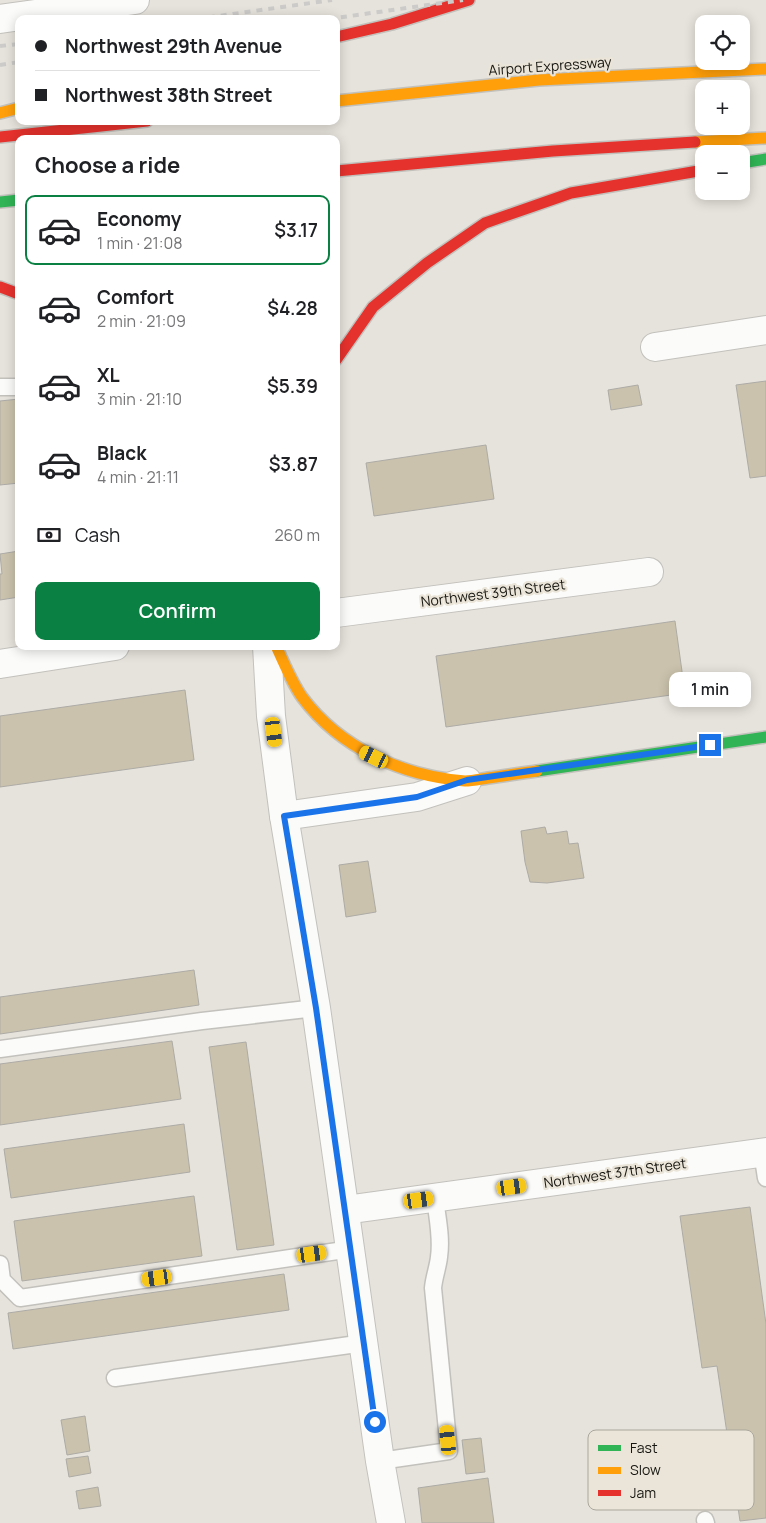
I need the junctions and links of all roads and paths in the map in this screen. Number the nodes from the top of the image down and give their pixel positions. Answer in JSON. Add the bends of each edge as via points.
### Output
{"nodes":[{"id":1,"x":134,"y":0,"type":"edge"},
{"id":2,"x":469,"y":0,"type":"edge"},
{"id":3,"x":28,"y":15,"type":"edge"},
{"id":4,"x":15,"y":17,"type":"edge"},
{"id":5,"x":0,"y":19,"type":"edge"},
{"id":6,"x":340,"y":36,"type":"edge"},
{"id":7,"x":766,"y":69,"type":"edge"},
{"id":8,"x":340,"y":101,"type":"edge"},
{"id":9,"x":15,"y":109,"type":"edge"},
{"id":10,"x":0,"y":113,"type":"edge"},
{"id":11,"x":110,"y":125,"type":"edge"},
{"id":12,"x":15,"y":135,"type":"edge"},
{"id":13,"x":18,"y":135,"type":"edge"},
{"id":14,"x":0,"y":137,"type":"edge"},
{"id":15,"x":766,"y":138,"type":"edge"},
{"id":16,"x":766,"y":159,"type":"edge"},
{"id":17,"x":750,"y":162,"type":"edge"},
{"id":18,"x":340,"y":171,"type":"edge"},
{"id":19,"x":695,"y":172,"type":"edge"},
{"id":20,"x":15,"y":200,"type":"edge"},
{"id":21,"x":0,"y":202,"type":"edge"},
{"id":22,"x":0,"y":286,"type":"edge"},
{"id":23,"x":15,"y":292,"type":"edge"},
{"id":24,"x":766,"y":330,"type":"edge"},
{"id":25,"x":655,"y":347,"type":"dead end"},
{"id":26,"x":340,"y":354,"type":"edge"},
{"id":27,"x":0,"y":386,"type":"edge"},
{"id":28,"x":15,"y":387,"type":"edge"},
{"id":29,"x":649,"y":572,"type":"dead end"},
{"id":30,"x":340,"y":612,"type":"edge"},
{"id":31,"x":89,"y":650,"type":"edge"},
{"id":32,"x":267,"y":650,"type":"edge"},
{"id":33,"x":278,"y":650,"type":"edge"},
{"id":34,"x":0,"y":664,"type":"edge"},
{"id":35,"x":766,"y":737,"type":"edge"},
{"id":36,"x":467,"y":780,"type":"junction"},
{"id":37,"x":284,"y":816,"type":"junction"},
{"id":38,"x":316,"y":1008,"type":"junction"},
{"id":39,"x":0,"y":1049,"type":"edge"},
{"id":40,"x":765,"y":1161,"type":"edge"},
{"id":41,"x":435,"y":1198,"type":"junction"},
{"id":42,"x":345,"y":1210,"type":"junction"},
{"id":43,"x":351,"y":1249,"type":"junction"},
{"id":44,"x":0,"y":1264,"type":"edge"},
{"id":45,"x":364,"y":1343,"type":"junction"},
{"id":46,"x":115,"y":1378,"type":"dead end"},
{"id":47,"x":380,"y":1461,"type":"junction"},
{"id":48,"x":391,"y":1523,"type":"edge"}],
"edges":[{"from":1,"to":3,"type":"street"},
{"from":2,"to":6,"type":"main road"},
{"from":4,"to":5,"type":"street"},
{"from":7,"to":8,"type":"main road","name":"Airport Expressway","via":[[539,80]]},
{"from":9,"to":10,"type":"main road"},
{"from":11,"to":13,"type":"main road"},
{"from":12,"to":14,"type":"main road"},
{"from":15,"to":18,"type":"main road","via":[[553,151]]},
{"from":16,"to":17,"type":"main road"},
{"from":19,"to":26,"type":"main road","via":[[571,193],[485,223],[427,263],[373,307]]},
{"from":20,"to":21,"type":"main road"},
{"from":22,"to":23,"type":"main road"},
{"from":24,"to":25,"type":"street"},
{"from":27,"to":28,"type":"lane"},
{"from":29,"to":30,"type":"street","name":"Northwest 39th Street"},
{"from":31,"to":34,"type":"street"},
{"from":32,"to":37,"type":"street"},
{"from":33,"to":36,"type":"main road","via":[[302,698],[317,716],[348,742],[410,771]]},
{"from":35,"to":36,"type":"main road"},
{"from":36,"to":37,"type":"street","via":[[417,797]]},
{"from":37,"to":38,"type":"street"},
{"from":38,"to":39,"type":"lane","via":[[202,1020]]},
{"from":38,"to":42,"type":"street"},
{"from":40,"to":41,"type":"street","name":"Northwest 37th Street"},
{"from":41,"to":42,"type":"street","name":"Northwest 37th Street"},
{"from":41,"to":47,"type":"lane","via":[[440,1238],[433,1288],[449,1451]]},
{"from":42,"to":43,"type":"street"},
{"from":43,"to":44,"type":"lane","via":[[20,1298],[2,1280]]},
{"from":43,"to":45,"type":"street"},
{"from":45,"to":46,"type":"lane"},
{"from":45,"to":47,"type":"street"},
{"from":47,"to":48,"type":"street"}]}
